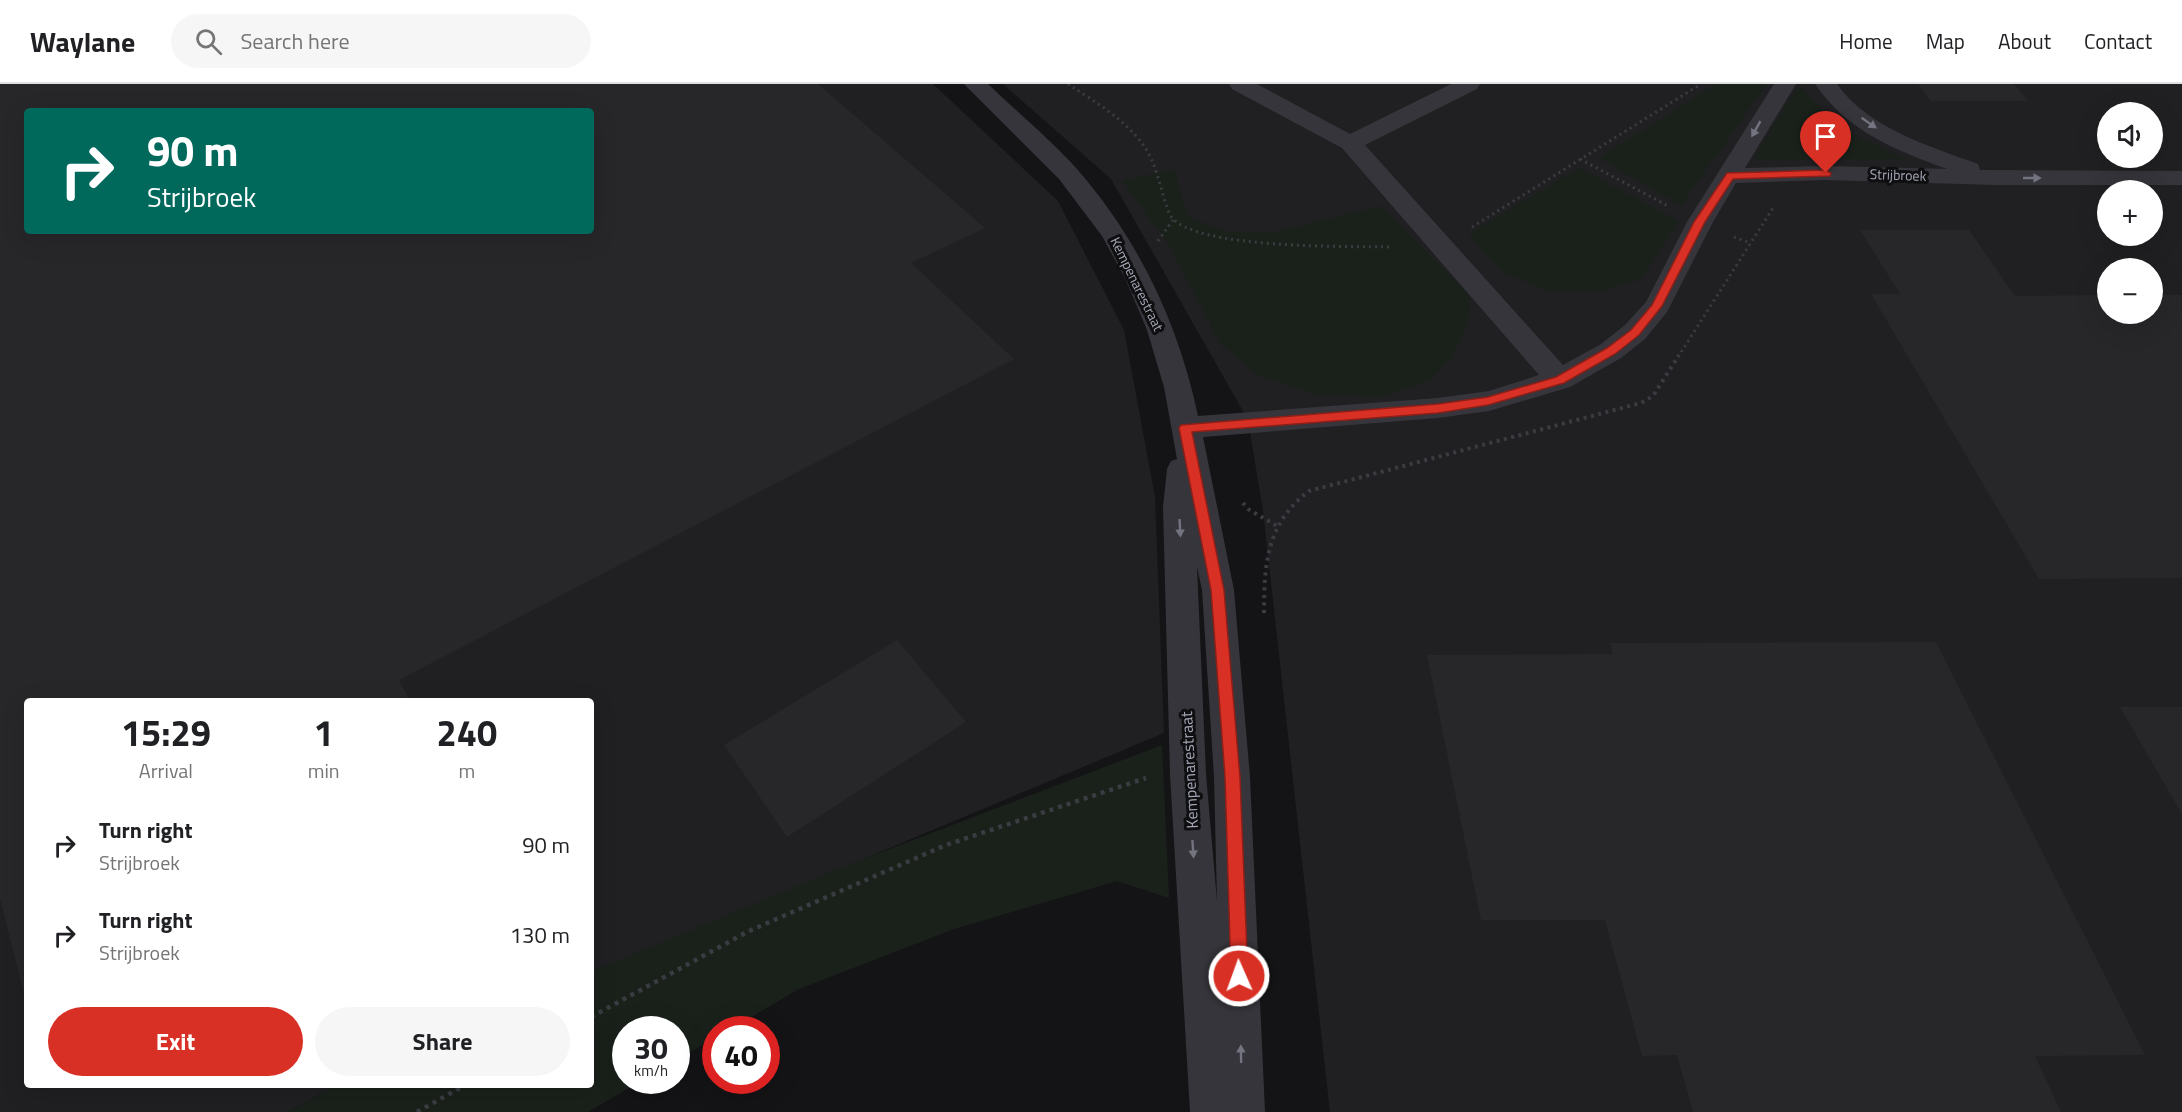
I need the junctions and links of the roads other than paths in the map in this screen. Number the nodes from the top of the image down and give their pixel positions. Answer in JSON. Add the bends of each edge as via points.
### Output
{"nodes":[{"id":1,"x":975,"y":84,"type":"edge"},
{"id":2,"x":1240,"y":84,"type":"edge"},
{"id":3,"x":1469,"y":84,"type":"edge"},
{"id":4,"x":1785,"y":84,"type":"edge"},
{"id":5,"x":1826,"y":84,"type":"edge"},
{"id":6,"x":1350,"y":143,"type":"junction"},
{"id":7,"x":1730,"y":176,"type":"junction"},
{"id":8,"x":1995,"y":178,"type":"junction"},
{"id":9,"x":2182,"y":178,"type":"edge"},
{"id":10,"x":1560,"y":380,"type":"junction"},
{"id":11,"x":1185,"y":428,"type":"junction"},
{"id":12,"x":1212,"y":1112,"type":"edge"},
{"id":13,"x":1243,"y":1112,"type":"edge"}],
"edges":[{"from":1,"to":11,"type":"street","name":"Kempenarestraat","via":[[1068,174],[1113,233],[1161,330]]},
{"from":2,"to":6,"type":"street"},
{"from":3,"to":6,"type":"street"},
{"from":4,"to":7,"type":"street","one_way":true},
{"from":5,"to":8,"type":"street","name":"Strijbroek","one_way":true,"via":[[1849,110],[1881,132]]},
{"from":6,"to":10,"type":"street"},
{"from":7,"to":8,"type":"street","name":"Strijbroek","via":[[1826,173]]},
{"from":7,"to":10,"type":"street","via":[[1700,222],[1657,306],[1635,332],[1611,351]]},
{"from":8,"to":9,"type":"street","name":"Strijbroek","one_way":true},
{"from":10,"to":11,"type":"street","via":[[1488,401],[1438,408]]},
{"from":11,"to":12,"type":"street","name":"Kempenarestraat","one_way":true,"via":[[1179,507],[1188,774]]},
{"from":13,"to":11,"type":"street","name":"Kempenarestraat","one_way":true,"via":[[1232,777],[1218,590]]}]}
